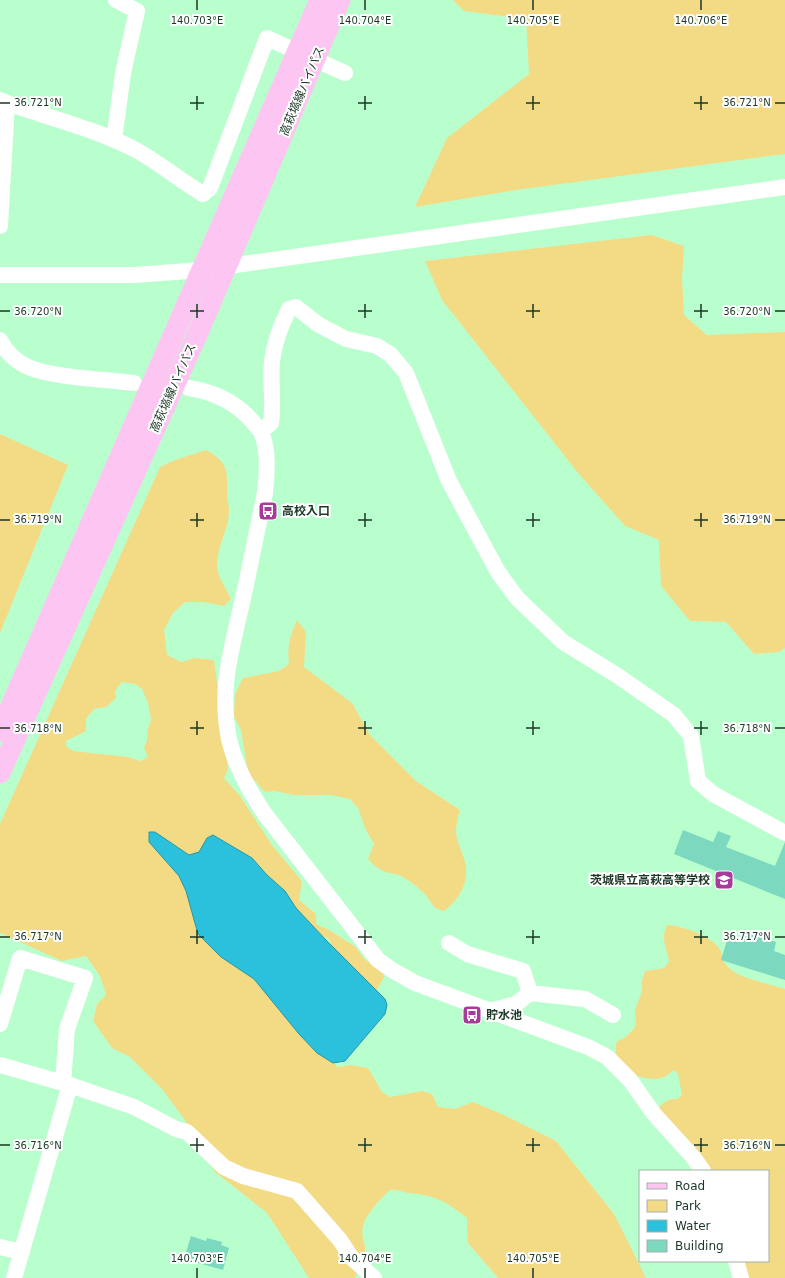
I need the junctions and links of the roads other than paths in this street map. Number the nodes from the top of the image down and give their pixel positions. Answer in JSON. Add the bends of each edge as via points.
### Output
{"nodes":[{"id":1,"x":116,"y":0,"type":"edge"},
{"id":2,"x":320,"y":0,"type":"edge"},
{"id":3,"x":340,"y":0,"type":"edge"},
{"id":4,"x":343,"y":71,"type":"dead end"},
{"id":5,"x":4,"y":102,"type":"edge"},
{"id":6,"x":114,"y":140,"type":"junction"},
{"id":7,"x":785,"y":187,"type":"edge"},
{"id":8,"x":0,"y":226,"type":"edge"},
{"id":9,"x":227,"y":266,"type":"junction"},
{"id":10,"x":201,"y":270,"type":"junction"},
{"id":11,"x":0,"y":275,"type":"edge"},
{"id":12,"x":0,"y":340,"type":"edge"},
{"id":13,"x":134,"y":383,"type":"dead end"},
{"id":14,"x":189,"y":388,"type":"dead end"},
{"id":15,"x":261,"y":431,"type":"junction"},
{"id":16,"x":35,"y":671,"type":"junction"},
{"id":17,"x":0,"y":730,"type":"edge"},
{"id":18,"x":0,"y":773,"type":"edge"},
{"id":19,"x":785,"y":833,"type":"edge"},
{"id":20,"x":448,"y":943,"type":"dead end"},
{"id":21,"x":530,"y":993,"type":"junction"},
{"id":22,"x":490,"y":1011,"type":"junction"},
{"id":23,"x":613,"y":1015,"type":"dead end"},
{"id":24,"x":0,"y":1024,"type":"edge"},
{"id":25,"x":0,"y":1065,"type":"edge"},
{"id":26,"x":66,"y":1084,"type":"junction"},
{"id":27,"x":701,"y":1170,"type":"edge"},
{"id":28,"x":0,"y":1247,"type":"edge"},
{"id":29,"x":22,"y":1252,"type":"junction"},
{"id":30,"x":736,"y":1262,"type":"edge"},
{"id":31,"x":14,"y":1278,"type":"edge"},
{"id":32,"x":374,"y":1278,"type":"edge"},
{"id":33,"x":741,"y":1278,"type":"edge"}],
"edges":[{"from":1,"to":6,"type":"street","via":[[137,11],[123,72]]},
{"from":2,"to":10,"type":"main road","name":"高萩塙線バイパス"},
{"from":3,"to":9,"type":"main road","name":"高萩塙線バイパス"},
{"from":4,"to":6,"type":"street","via":[[267,38],[210,188],[203,194],[137,150]]},
{"from":5,"to":6,"type":"street"},
{"from":5,"to":8,"type":"street"},
{"from":7,"to":9,"type":"street"},
{"from":9,"to":10,"type":"street"},
{"from":9,"to":16,"type":"main road","name":"高萩塙線バイパス"},
{"from":10,"to":11,"type":"street","via":[[134,275]]},
{"from":10,"to":16,"type":"main road","name":"高萩塙線バイパス"},
{"from":12,"to":13,"type":"street","via":[[8,353],[28,367],[45,372]]},
{"from":14,"to":15,"type":"street","via":[[205,390],[231,402]]},
{"from":15,"to":19,"type":"street","via":[[271,423],[274,346],[289,309],[296,307],[346,339],[377,346],[391,355],[406,373],[449,481],[498,572],[517,598],[563,642],[674,715],[691,736],[698,781],[713,794]]},
{"from":15,"to":22,"type":"street","via":[[267,470],[265,493],[225,679],[225,711],[237,763],[248,788],[264,813],[378,960],[416,983]]},
{"from":16,"to":17,"type":"main road","name":"高萩塙線バイパス"},
{"from":16,"to":18,"type":"main road","name":"高萩塙線バイパス"},
{"from":20,"to":21,"type":"street","via":[[467,954],[523,971]]},
{"from":21,"to":22,"type":"street","via":[[516,1004]]},
{"from":21,"to":23,"type":"street","via":[[585,999]]},
{"from":22,"to":27,"type":"street","via":[[588,1047],[607,1057],[630,1080],[654,1114],[693,1157]]},
{"from":24,"to":26,"type":"street","via":[[20,958],[85,978],[67,1029]]},
{"from":25,"to":26,"type":"street"},
{"from":26,"to":29,"type":"street"},
{"from":26,"to":32,"type":"street","via":[[134,1107],[187,1132],[224,1167],[243,1176],[297,1191],[340,1240],[351,1257]]},
{"from":28,"to":29,"type":"street"},
{"from":29,"to":31,"type":"street"},
{"from":30,"to":33,"type":"street"}]}
